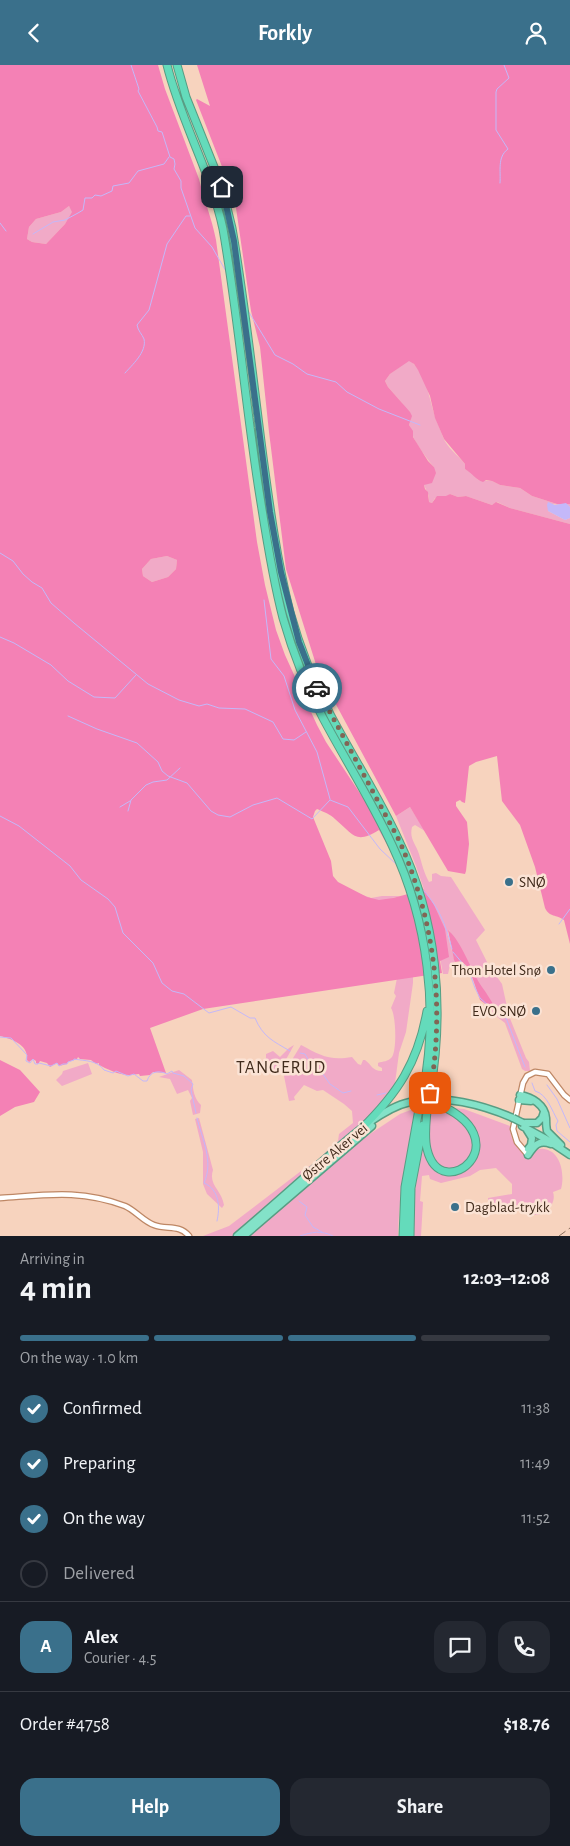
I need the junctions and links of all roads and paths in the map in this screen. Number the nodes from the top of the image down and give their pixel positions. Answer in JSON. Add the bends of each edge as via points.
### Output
{"nodes":[{"id":1,"x":167,"y":65,"type":"edge"},
{"id":2,"x":177,"y":65,"type":"edge"},
{"id":3,"x":429,"y":998,"type":"junction"},
{"id":4,"x":426,"y":1092,"type":"junction"},
{"id":5,"x":520,"y":1097,"type":"junction"},
{"id":6,"x":570,"y":1101,"type":"edge"},
{"id":7,"x":450,"y":1102,"type":"junction"},
{"id":8,"x":435,"y":1103,"type":"junction"},
{"id":9,"x":424,"y":1110,"type":"junction"},
{"id":10,"x":544,"y":1111,"type":"junction"},
{"id":11,"x":522,"y":1124,"type":"junction"},
{"id":12,"x":361,"y":1129,"type":"junction"},
{"id":13,"x":561,"y":1146,"type":"junction"},
{"id":14,"x":570,"y":1151,"type":"edge"},
{"id":15,"x":527,"y":1154,"type":"junction"},
{"id":16,"x":570,"y":1155,"type":"edge"},
{"id":17,"x":0,"y":1198,"type":"edge"},
{"id":18,"x":189,"y":1236,"type":"edge"},
{"id":19,"x":237,"y":1236,"type":"edge"},
{"id":20,"x":244,"y":1236,"type":"edge"},
{"id":21,"x":403,"y":1236,"type":"edge"},
{"id":22,"x":410,"y":1236,"type":"edge"}],
"edges":[{"from":1,"to":3,"type":"highway","via":[[222,222],[265,530],[286,627],[310,694],[381,822],[403,870],[420,929]]},
{"from":2,"to":4,"type":"highway","via":[[186,97],[222,187],[232,228],[270,512],[294,625],[323,701],[399,840],[425,911],[435,962],[438,1008],[436,1050]]},
{"from":3,"to":4,"type":"highway"},
{"from":3,"to":12,"type":"highway","via":[[423,1034],[410,1069],[391,1097]]},
{"from":4,"to":9,"type":"highway","bridge":true},
{"from":5,"to":6,"type":"street","via":[[526,1078],[540,1072],[550,1076]]},
{"from":5,"to":10,"type":"highway","via":[[535,1101]]},
{"from":5,"to":15,"type":"street","via":[[513,1132]]},
{"from":7,"to":8,"type":"highway","name":"Østre Aker vei"},
{"from":7,"to":11,"type":"highway","bridge":true},
{"from":7,"to":12,"type":"highway","name":"Østre Aker vei","via":[[426,1099],[402,1104]]},
{"from":8,"to":9,"type":"highway","via":[[459,1115],[469,1126],[476,1143],[475,1153],[467,1167],[457,1172],[446,1171],[432,1160],[426,1145]]},
{"from":8,"to":20,"type":"highway","name":"Østre Aker vei","via":[[404,1107],[376,1123]]},
{"from":9,"to":21,"type":"highway","via":[[405,1187]]},
{"from":9,"to":22,"type":"highway","via":[[410,1206]]},
{"from":10,"to":11,"type":"highway","via":[[537,1123]]},
{"from":10,"to":13,"type":"highway","via":[[547,1131]]},
{"from":11,"to":13,"type":"highway"},
{"from":11,"to":15,"type":"highway","via":[[532,1137]]},
{"from":12,"to":19,"type":"highway","name":"Østre Aker vei"},
{"from":13,"to":14,"type":"highway"},
{"from":13,"to":15,"type":"highway","via":[[541,1142]]},
{"from":13,"to":16,"type":"highway"},
{"from":17,"to":18,"type":"street","via":[[55,1193],[90,1196],[128,1207],[152,1225],[177,1228]]}]}
